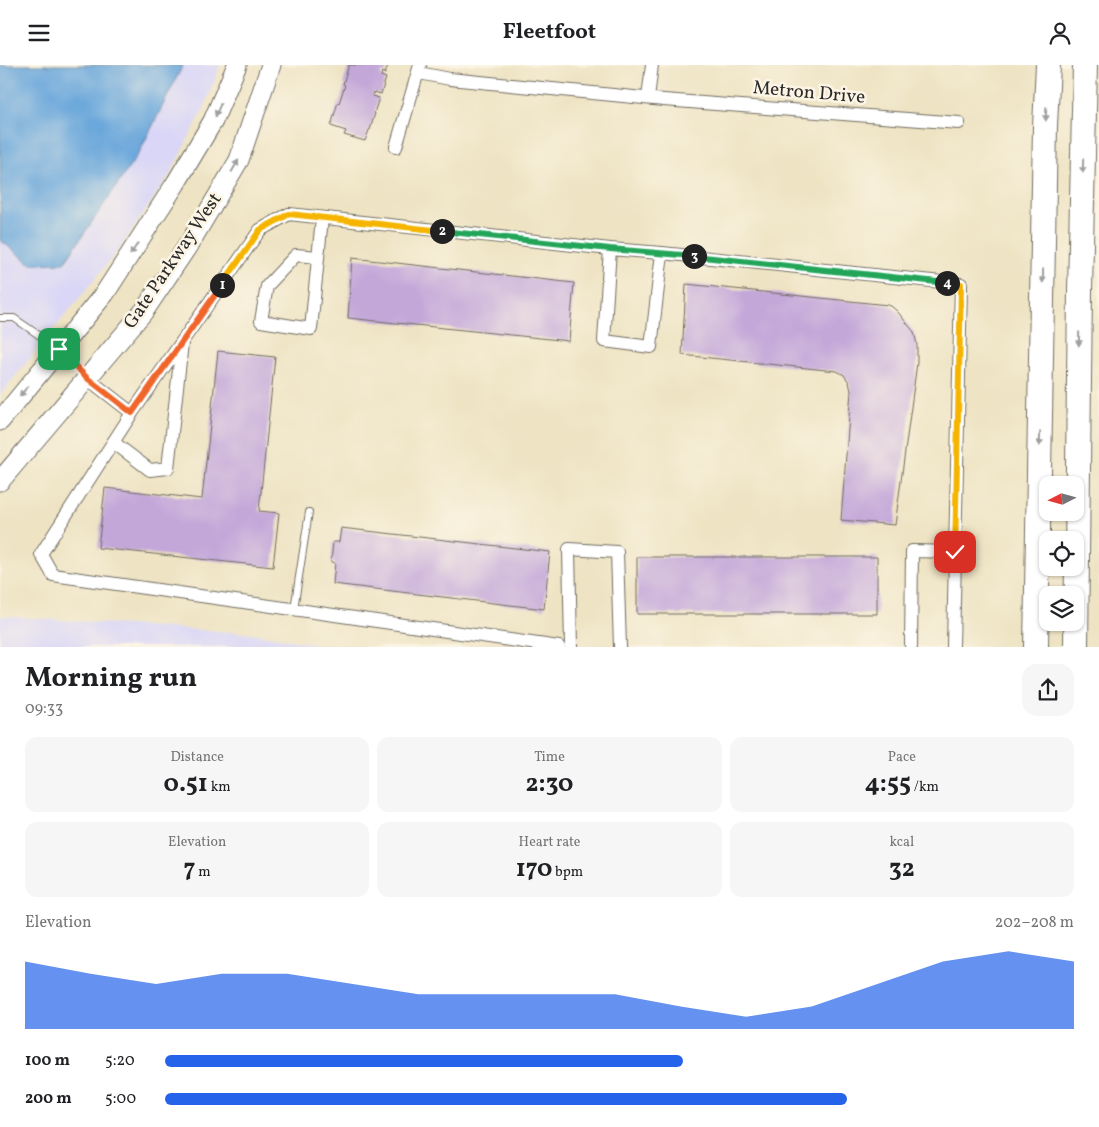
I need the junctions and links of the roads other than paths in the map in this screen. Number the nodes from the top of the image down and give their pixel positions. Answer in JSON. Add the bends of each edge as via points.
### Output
{"nodes":[{"id":1,"x":238,"y":65,"type":"edge"},
{"id":2,"x":271,"y":65,"type":"edge"},
{"id":3,"x":652,"y":65,"type":"edge"},
{"id":4,"x":1048,"y":65,"type":"edge"},
{"id":5,"x":1085,"y":65,"type":"edge"},
{"id":6,"x":420,"y":69,"type":"edge"},
{"id":7,"x":648,"y":99,"type":"junction"},
{"id":8,"x":959,"y":123,"type":"dead end"},
{"id":9,"x":396,"y":147,"type":"dead end"},
{"id":10,"x":322,"y":218,"type":"junction"},
{"id":11,"x":610,"y":249,"type":"junction"},
{"id":12,"x":662,"y":253,"type":"junction"},
{"id":13,"x":318,"y":257,"type":"junction"},
{"id":14,"x":0,"y":318,"type":"edge"},
{"id":15,"x":182,"y":341,"type":"junction"},
{"id":16,"x":59,"y":349,"type":"junction"},
{"id":17,"x":87,"y":378,"type":"junction"},
{"id":18,"x":132,"y":413,"type":"junction"},
{"id":19,"x":0,"y":421,"type":"edge"},
{"id":20,"x":113,"y":442,"type":"junction"},
{"id":21,"x":0,"y":481,"type":"edge"},
{"id":22,"x":309,"y":512,"type":"dead end"},
{"id":23,"x":955,"y":552,"type":"junction"},
{"id":24,"x":294,"y":609,"type":"junction"},
{"id":25,"x":559,"y":647,"type":"edge"},
{"id":26,"x":571,"y":647,"type":"edge"},
{"id":27,"x":620,"y":647,"type":"edge"},
{"id":28,"x":911,"y":647,"type":"edge"},
{"id":29,"x":953,"y":647,"type":"edge"},
{"id":30,"x":1036,"y":647,"type":"edge"},
{"id":31,"x":1076,"y":647,"type":"edge"}],
"edges":[{"from":1,"to":16,"type":"main road","name":"Gate Parkway West","one_way":true,"via":[[213,121],[176,183],[105,293]]},
{"from":17,"to":2,"type":"main road","name":"Gate Parkway West","one_way":true,"via":[[144,311],[191,241],[239,160]]},
{"from":3,"to":7,"type":"street"},
{"from":4,"to":30,"type":"highway","one_way":true},
{"from":5,"to":31,"type":"highway","one_way":true},
{"from":6,"to":7,"type":"street","name":"Metron Drive","via":[[450,79]]},
{"from":6,"to":9,"type":"street"},
{"from":7,"to":8,"type":"street","name":"Metron Drive"},
{"from":10,"to":11,"type":"street"},
{"from":10,"to":13,"type":"street"},
{"from":10,"to":15,"type":"street","via":[[289,214],[260,230]]},
{"from":11,"to":12,"type":"street"},
{"from":11,"to":12,"type":"street","via":[[604,341],[651,347]]},
{"from":12,"to":23,"type":"street","via":[[961,284]]},
{"from":13,"to":13,"type":"street","via":[[311,329],[261,321],[267,286],[296,255]]},
{"from":14,"to":16,"type":"lane","via":[[14,318]]},
{"from":15,"to":18,"type":"street"},
{"from":15,"to":20,"type":"street","via":[[168,467],[150,470]]},
{"from":16,"to":17,"type":"lane"},
{"from":16,"to":19,"type":"main road","name":"Gate Parkway West","one_way":true},
{"from":17,"to":18,"type":"street"},
{"from":17,"to":21,"type":"main road","name":"Gate Parkway West"},
{"from":18,"to":20,"type":"street"},
{"from":20,"to":24,"type":"street","via":[[41,554],[53,575]]},
{"from":22,"to":24,"type":"lane"},
{"from":23,"to":28,"type":"street","via":[[912,551]]},
{"from":23,"to":29,"type":"street"},
{"from":24,"to":25,"type":"street"},
{"from":26,"to":27,"type":"street","via":[[569,549],[617,551]]}]}
